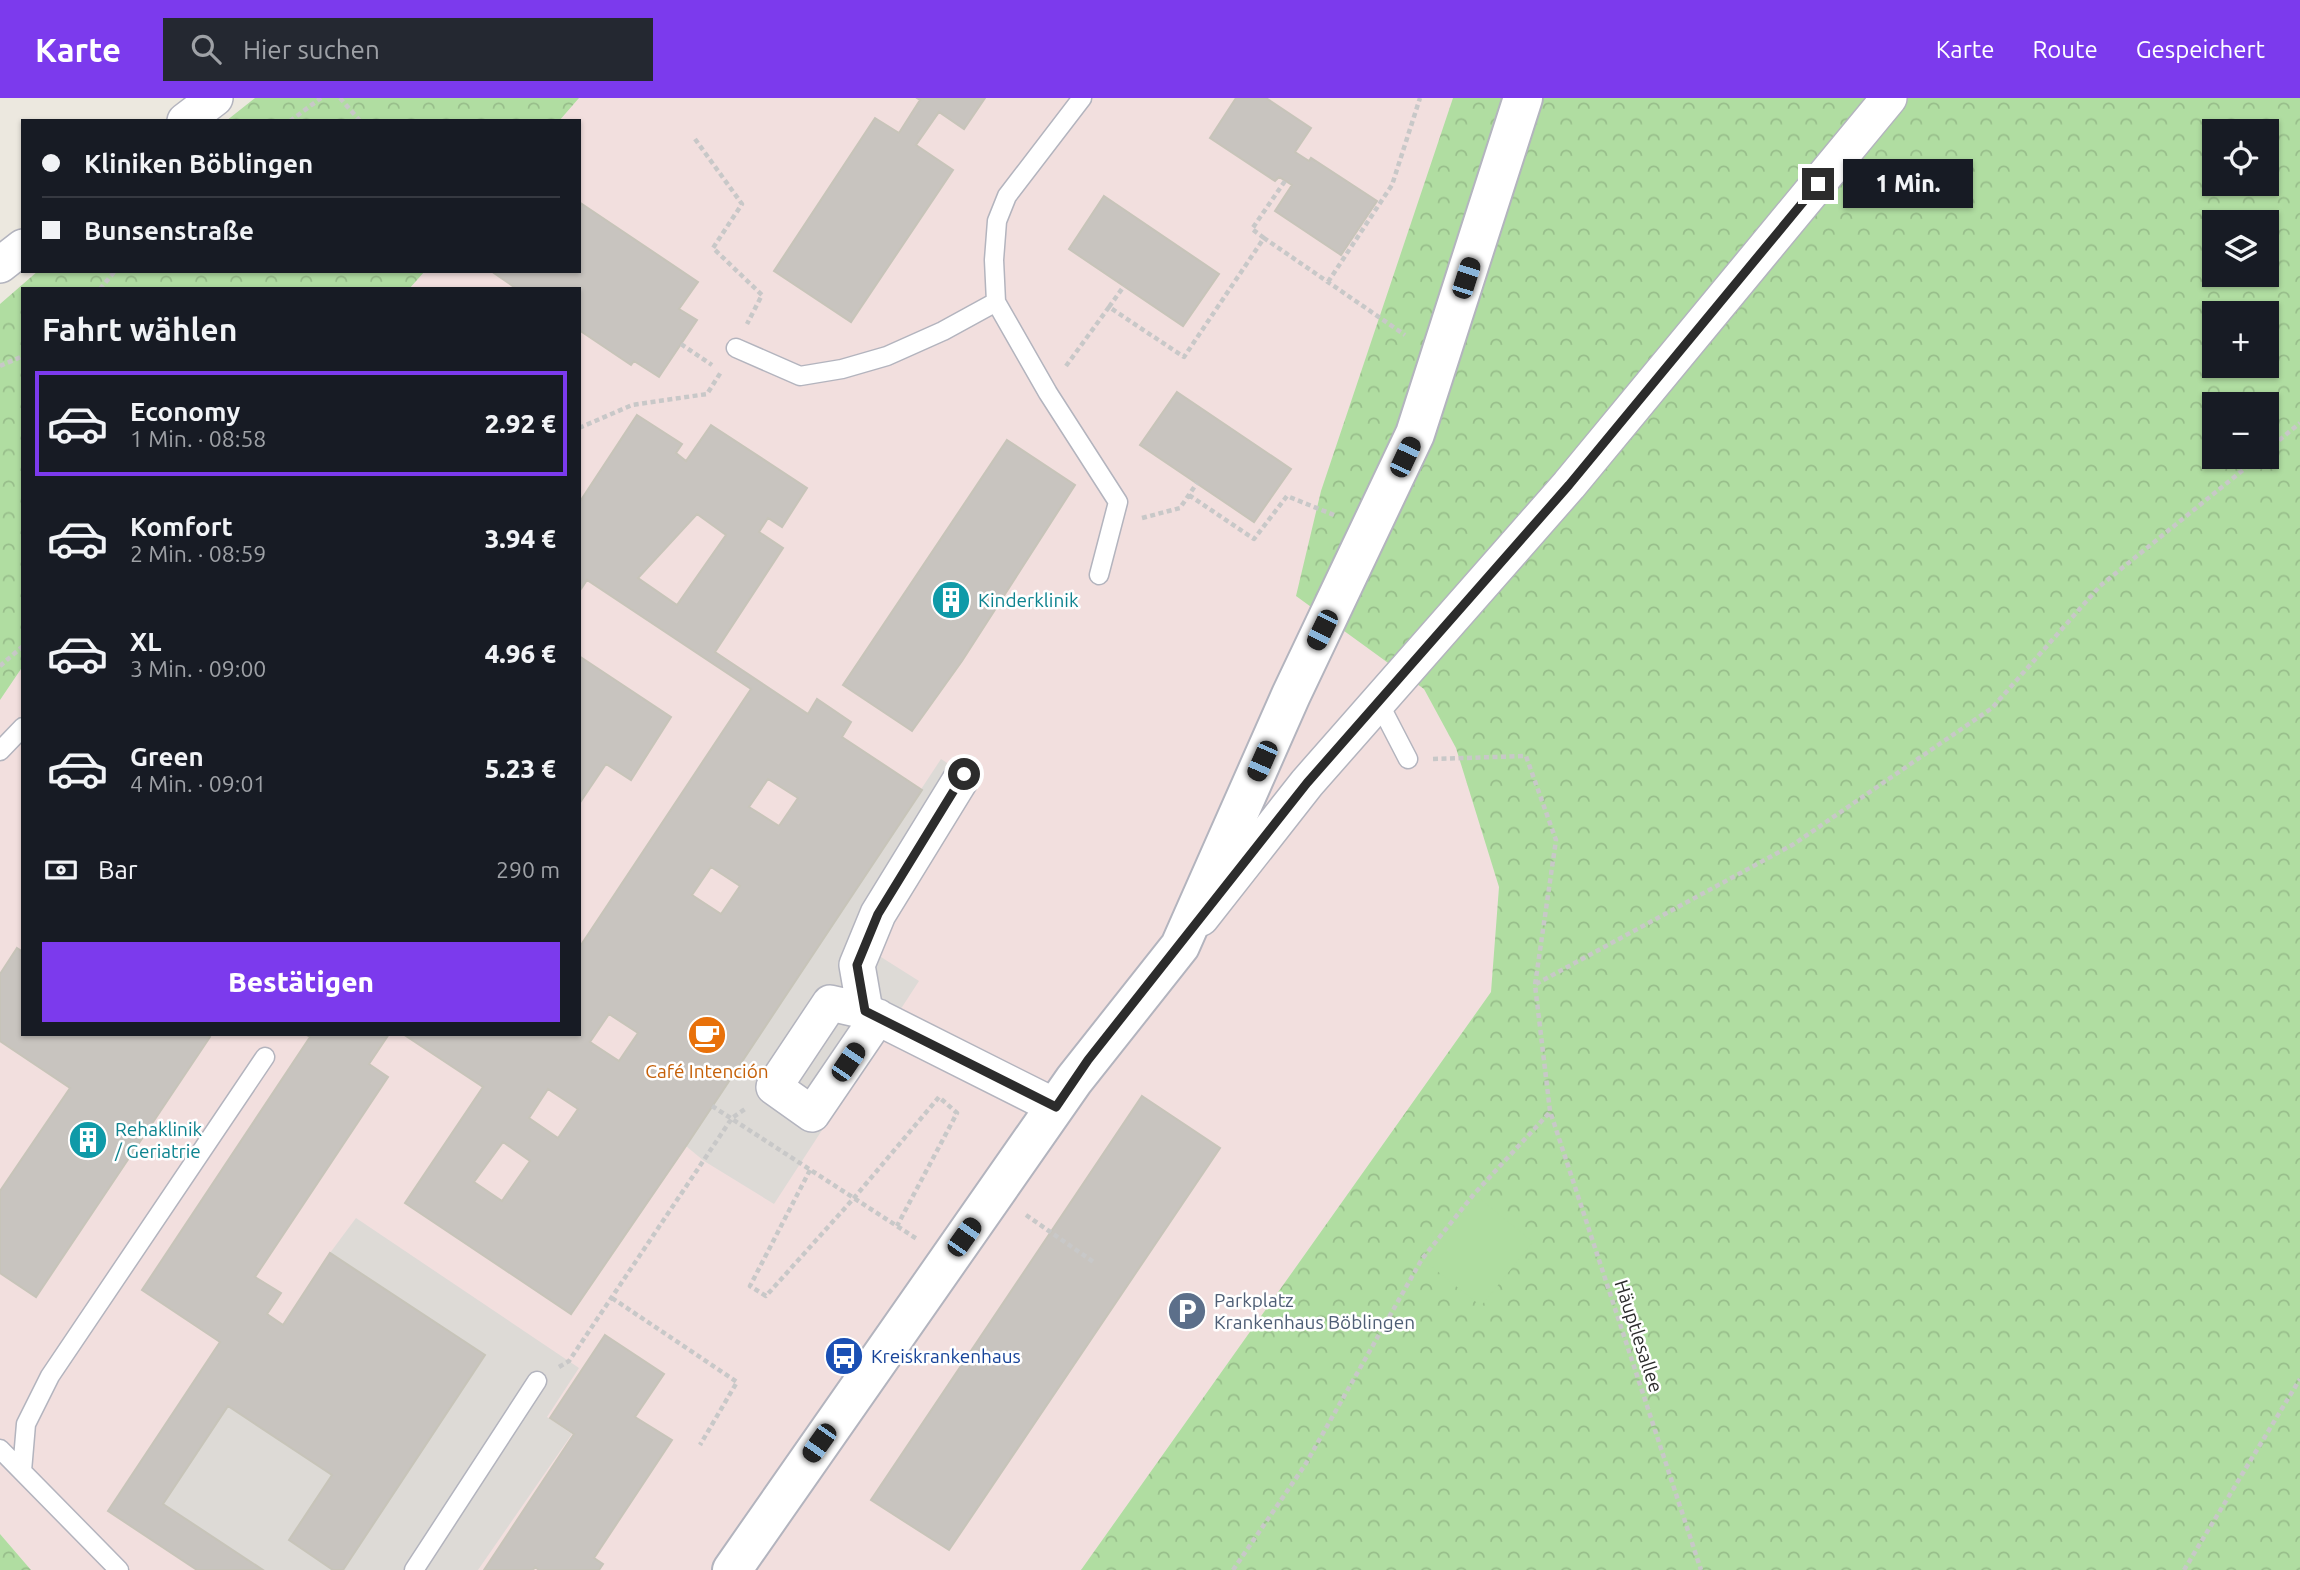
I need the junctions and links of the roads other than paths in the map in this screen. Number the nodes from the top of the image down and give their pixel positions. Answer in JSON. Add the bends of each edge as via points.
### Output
{"nodes":[{"id":1,"x":215,"y":98,"type":"edge"},
{"id":2,"x":1083,"y":98,"type":"edge"},
{"id":3,"x":1523,"y":98,"type":"edge"},
{"id":4,"x":1889,"y":98,"type":"edge"},
{"id":5,"x":188,"y":119,"type":"edge"},
{"id":6,"x":21,"y":249,"type":"edge"},
{"id":7,"x":0,"y":265,"type":"edge"},
{"id":8,"x":996,"y":302,"type":"junction"},
{"id":9,"x":736,"y":348,"type":"road end"},
{"id":10,"x":1099,"y":575,"type":"dead end"},
{"id":11,"x":1379,"y":703,"type":"junction"},
{"id":12,"x":21,"y":729,"type":"edge"},
{"id":13,"x":0,"y":751,"type":"edge"},
{"id":14,"x":1408,"y":759,"type":"road end"},
{"id":15,"x":964,"y":774,"type":"dead end"},
{"id":16,"x":1180,"y":946,"type":"junction"},
{"id":17,"x":872,"y":1014,"type":"junction"},
{"id":18,"x":265,"y":1057,"type":"dead end"},
{"id":19,"x":1056,"y":1107,"type":"junction"},
{"id":20,"x":537,"y":1381,"type":"road end"},
{"id":21,"x":0,"y":1449,"type":"edge"},
{"id":22,"x":22,"y":1471,"type":"junction"},
{"id":23,"x":119,"y":1570,"type":"edge"},
{"id":24,"x":414,"y":1570,"type":"edge"},
{"id":25,"x":732,"y":1570,"type":"edge"}],
"edges":[{"from":1,"to":5,"type":"street"},
{"from":2,"to":8,"type":"lane","via":[[1007,196],[997,221]]},
{"from":3,"to":16,"type":"street","via":[[1415,434],[1291,695]]},
{"from":4,"to":11,"type":"street","via":[[1569,485]]},
{"from":6,"to":7,"type":"street"},
{"from":8,"to":9,"type":"lane","via":[[887,356],[842,369],[800,376]]},
{"from":8,"to":10,"type":"lane","via":[[1118,502]]},
{"from":11,"to":14,"type":"lane"},
{"from":11,"to":16,"type":"street","via":[[1307,783]]},
{"from":12,"to":13,"type":"lane"},
{"from":15,"to":17,"type":"street","via":[[878,914],[857,965]]},
{"from":16,"to":19,"type":"street"},
{"from":17,"to":17,"type":"street","via":[[812,1114],[774,1087],[830,1003]]},
{"from":17,"to":19,"type":"street"},
{"from":18,"to":22,"type":"lane","via":[[50,1376],[26,1424]]},
{"from":19,"to":25,"type":"street"},
{"from":20,"to":24,"type":"lane"},
{"from":21,"to":22,"type":"lane"},
{"from":22,"to":23,"type":"lane"}]}
